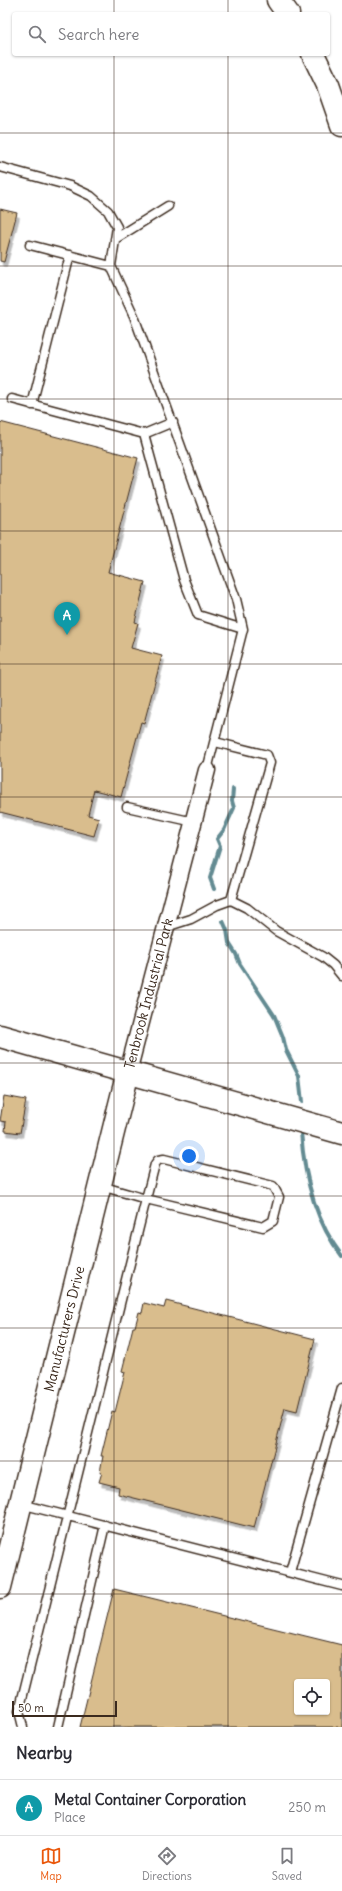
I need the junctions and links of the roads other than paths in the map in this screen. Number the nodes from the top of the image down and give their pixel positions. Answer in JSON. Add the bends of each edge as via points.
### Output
{"nodes":[{"id":1,"x":278,"y":0,"type":"edge"},
{"id":2,"x":287,"y":12,"type":"edge"},
{"id":3,"x":314,"y":56,"type":"edge"},
{"id":4,"x":342,"y":125,"type":"edge"},
{"id":5,"x":0,"y":167,"type":"edge"},
{"id":6,"x":168,"y":206,"type":"dead end"},
{"id":7,"x":115,"y":239,"type":"junction"},
{"id":8,"x":30,"y":245,"type":"dead end"},
{"id":9,"x":70,"y":256,"type":"junction"},
{"id":10,"x":111,"y":266,"type":"junction"},
{"id":11,"x":12,"y":399,"type":"dead end"},
{"id":12,"x":32,"y":404,"type":"junction"},
{"id":13,"x":173,"y":422,"type":"junction"},
{"id":14,"x":144,"y":434,"type":"junction"},
{"id":15,"x":243,"y":629,"type":"junction"},
{"id":16,"x":215,"y":742,"type":"junction"},
{"id":17,"x":207,"y":770,"type":"joint"},
{"id":18,"x":127,"y":807,"type":"dead end"},
{"id":19,"x":194,"y":822,"type":"junction"},
{"id":20,"x":231,"y":900,"type":"junction"},
{"id":21,"x":166,"y":927,"type":"junction"},
{"id":22,"x":342,"y":976,"type":"edge"},
{"id":23,"x":0,"y":1036,"type":"edge"},
{"id":24,"x":128,"y":1072,"type":"junction"},
{"id":25,"x":342,"y":1133,"type":"edge"},
{"id":26,"x":100,"y":1185,"type":"junction"},
{"id":27,"x":146,"y":1199,"type":"junction"},
{"id":28,"x":342,"y":1388,"type":"edge"},
{"id":29,"x":20,"y":1504,"type":"junction"},
{"id":30,"x":67,"y":1516,"type":"junction"},
{"id":31,"x":105,"y":1526,"type":"junction"},
{"id":32,"x":290,"y":1572,"type":"junction"},
{"id":33,"x":342,"y":1586,"type":"edge"},
{"id":34,"x":0,"y":1587,"type":"edge"},
{"id":35,"x":23,"y":1727,"type":"edge"},
{"id":36,"x":58,"y":1727,"type":"edge"}],
"edges":[{"from":1,"to":2,"type":"street"},
{"from":3,"to":4,"type":"street","via":[[328,84]]},
{"from":5,"to":7,"type":"lane","via":[[70,186],[91,196],[108,211],[117,227]]},
{"from":6,"to":7,"type":"lane"},
{"from":7,"to":10,"type":"lane"},
{"from":8,"to":9,"type":"lane"},
{"from":9,"to":10,"type":"lane"},
{"from":9,"to":12,"type":"lane"},
{"from":10,"to":13,"type":"lane","via":[[134,316]]},
{"from":11,"to":12,"type":"lane"},
{"from":12,"to":14,"type":"lane"},
{"from":13,"to":14,"type":"lane"},
{"from":13,"to":15,"type":"lane","via":[[236,598]]},
{"from":14,"to":15,"type":"lane","via":[[184,580],[198,615]]},
{"from":15,"to":16,"type":"lane"},
{"from":16,"to":17,"type":"lane"},
{"from":16,"to":20,"type":"lane","via":[[267,755],[270,763]]},
{"from":17,"to":19,"type":"street","name":"Tenbrook Industrial Park"},
{"from":18,"to":19,"type":"lane"},
{"from":19,"to":21,"type":"street","name":"Tenbrook Industrial Park"},
{"from":20,"to":21,"type":"lane","via":[[191,919]]},
{"from":20,"to":22,"type":"lane","via":[[247,908],[276,931],[322,957]]},
{"from":21,"to":24,"type":"street","name":"Tenbrook Industrial Park"},
{"from":23,"to":24,"type":"street"},
{"from":24,"to":25,"type":"street","name":"Tenbrook Industrial Park"},
{"from":24,"to":26,"type":"street","name":"Manufacturers Drive"},
{"from":26,"to":27,"type":"lane"},
{"from":26,"to":29,"type":"street","name":"Manufacturers Drive"},
{"from":27,"to":27,"type":"lane","via":[[263,1227],[273,1221],[279,1196],[274,1186],[164,1159],[158,1160],[155,1164]]},
{"from":27,"to":30,"type":"lane"},
{"from":28,"to":32,"type":"lane"},
{"from":29,"to":30,"type":"lane"},
{"from":29,"to":34,"type":"street","name":"Manufacturers Drive"},
{"from":30,"to":31,"type":"lane"},
{"from":30,"to":35,"type":"lane","via":[[19,1711]]},
{"from":31,"to":32,"type":"lane"},
{"from":31,"to":36,"type":"lane"},
{"from":32,"to":33,"type":"lane"}]}
